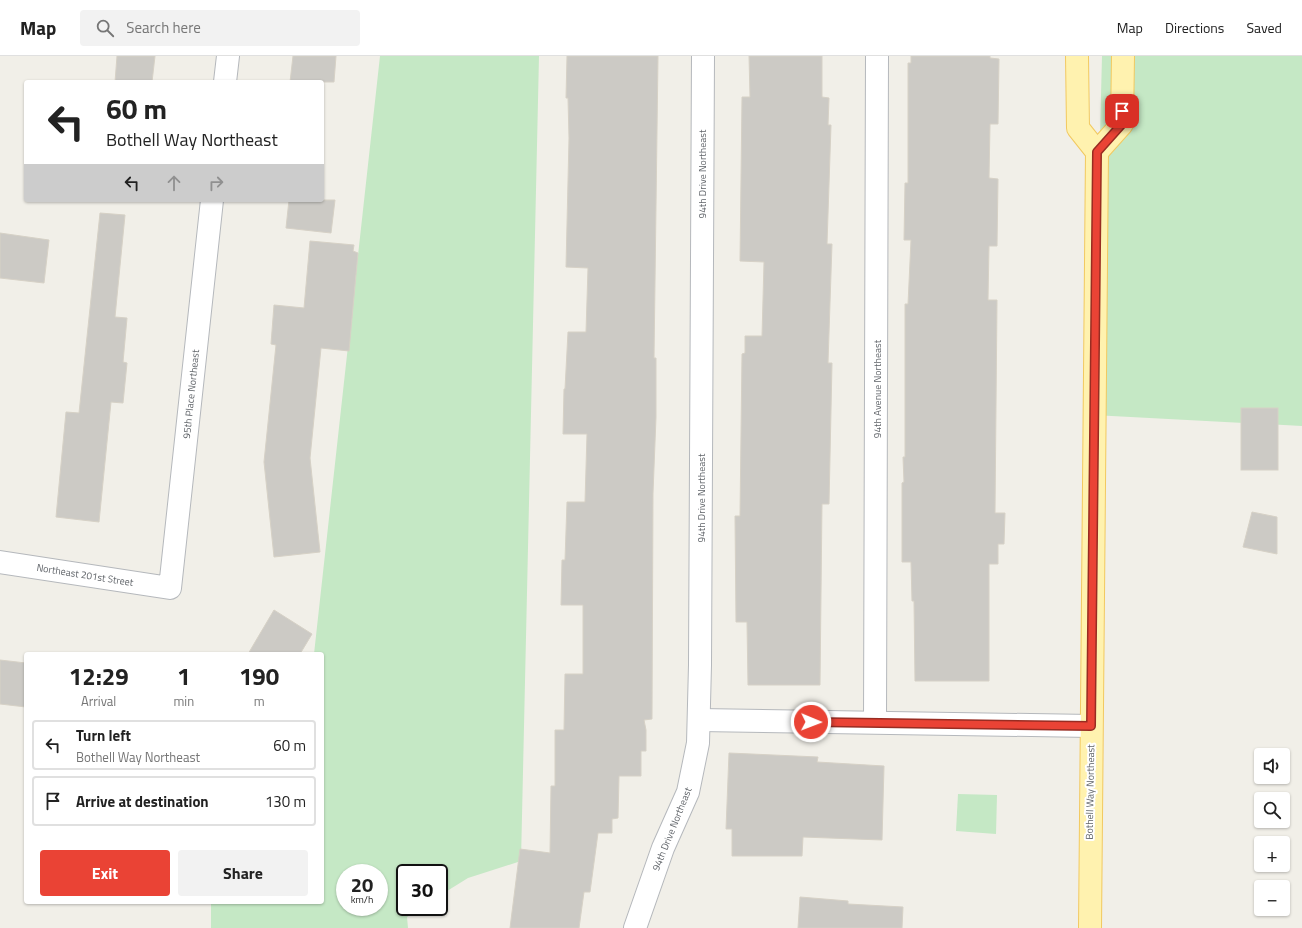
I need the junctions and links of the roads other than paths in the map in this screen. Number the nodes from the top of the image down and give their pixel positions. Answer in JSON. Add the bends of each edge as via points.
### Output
{"nodes":[{"id":1,"x":228,"y":56,"type":"edge"},
{"id":2,"x":703,"y":56,"type":"edge"},
{"id":3,"x":877,"y":56,"type":"edge"},
{"id":4,"x":1077,"y":56,"type":"edge"},
{"id":5,"x":1122,"y":56,"type":"edge"},
{"id":6,"x":225,"y":80,"type":"edge"},
{"id":7,"x":1097,"y":152,"type":"junction"},
{"id":8,"x":212,"y":202,"type":"edge"},
{"id":9,"x":0,"y":562,"type":"edge"},
{"id":10,"x":170,"y":588,"type":"joint"},
{"id":11,"x":699,"y":720,"type":"junction"},
{"id":12,"x":875,"y":722,"type":"junction"},
{"id":13,"x":1091,"y":726,"type":"junction"},
{"id":14,"x":635,"y":928,"type":"edge"},
{"id":15,"x":1090,"y":928,"type":"edge"}],
"edges":[{"from":1,"to":6,"type":"street"},
{"from":2,"to":11,"type":"street","name":"94th Drive Northeast"},
{"from":3,"to":12,"type":"street","name":"94th Avenue Northeast"},
{"from":4,"to":7,"type":"main road","via":[[1078,128]]},
{"from":5,"to":7,"type":"main road","via":[[1122,124]]},
{"from":7,"to":13,"type":"main road","name":"Bothell Way Northeast"},
{"from":8,"to":10,"type":"street","name":"95th Place Northeast"},
{"from":9,"to":10,"type":"street","name":"Northeast 201st Street"},
{"from":11,"to":12,"type":"street"},
{"from":11,"to":14,"type":"street","name":"94th Drive Northeast","via":[[694,766],[688,792],[663,848]]},
{"from":12,"to":13,"type":"street"},
{"from":13,"to":15,"type":"main road","name":"Bothell Way Northeast"}]}
